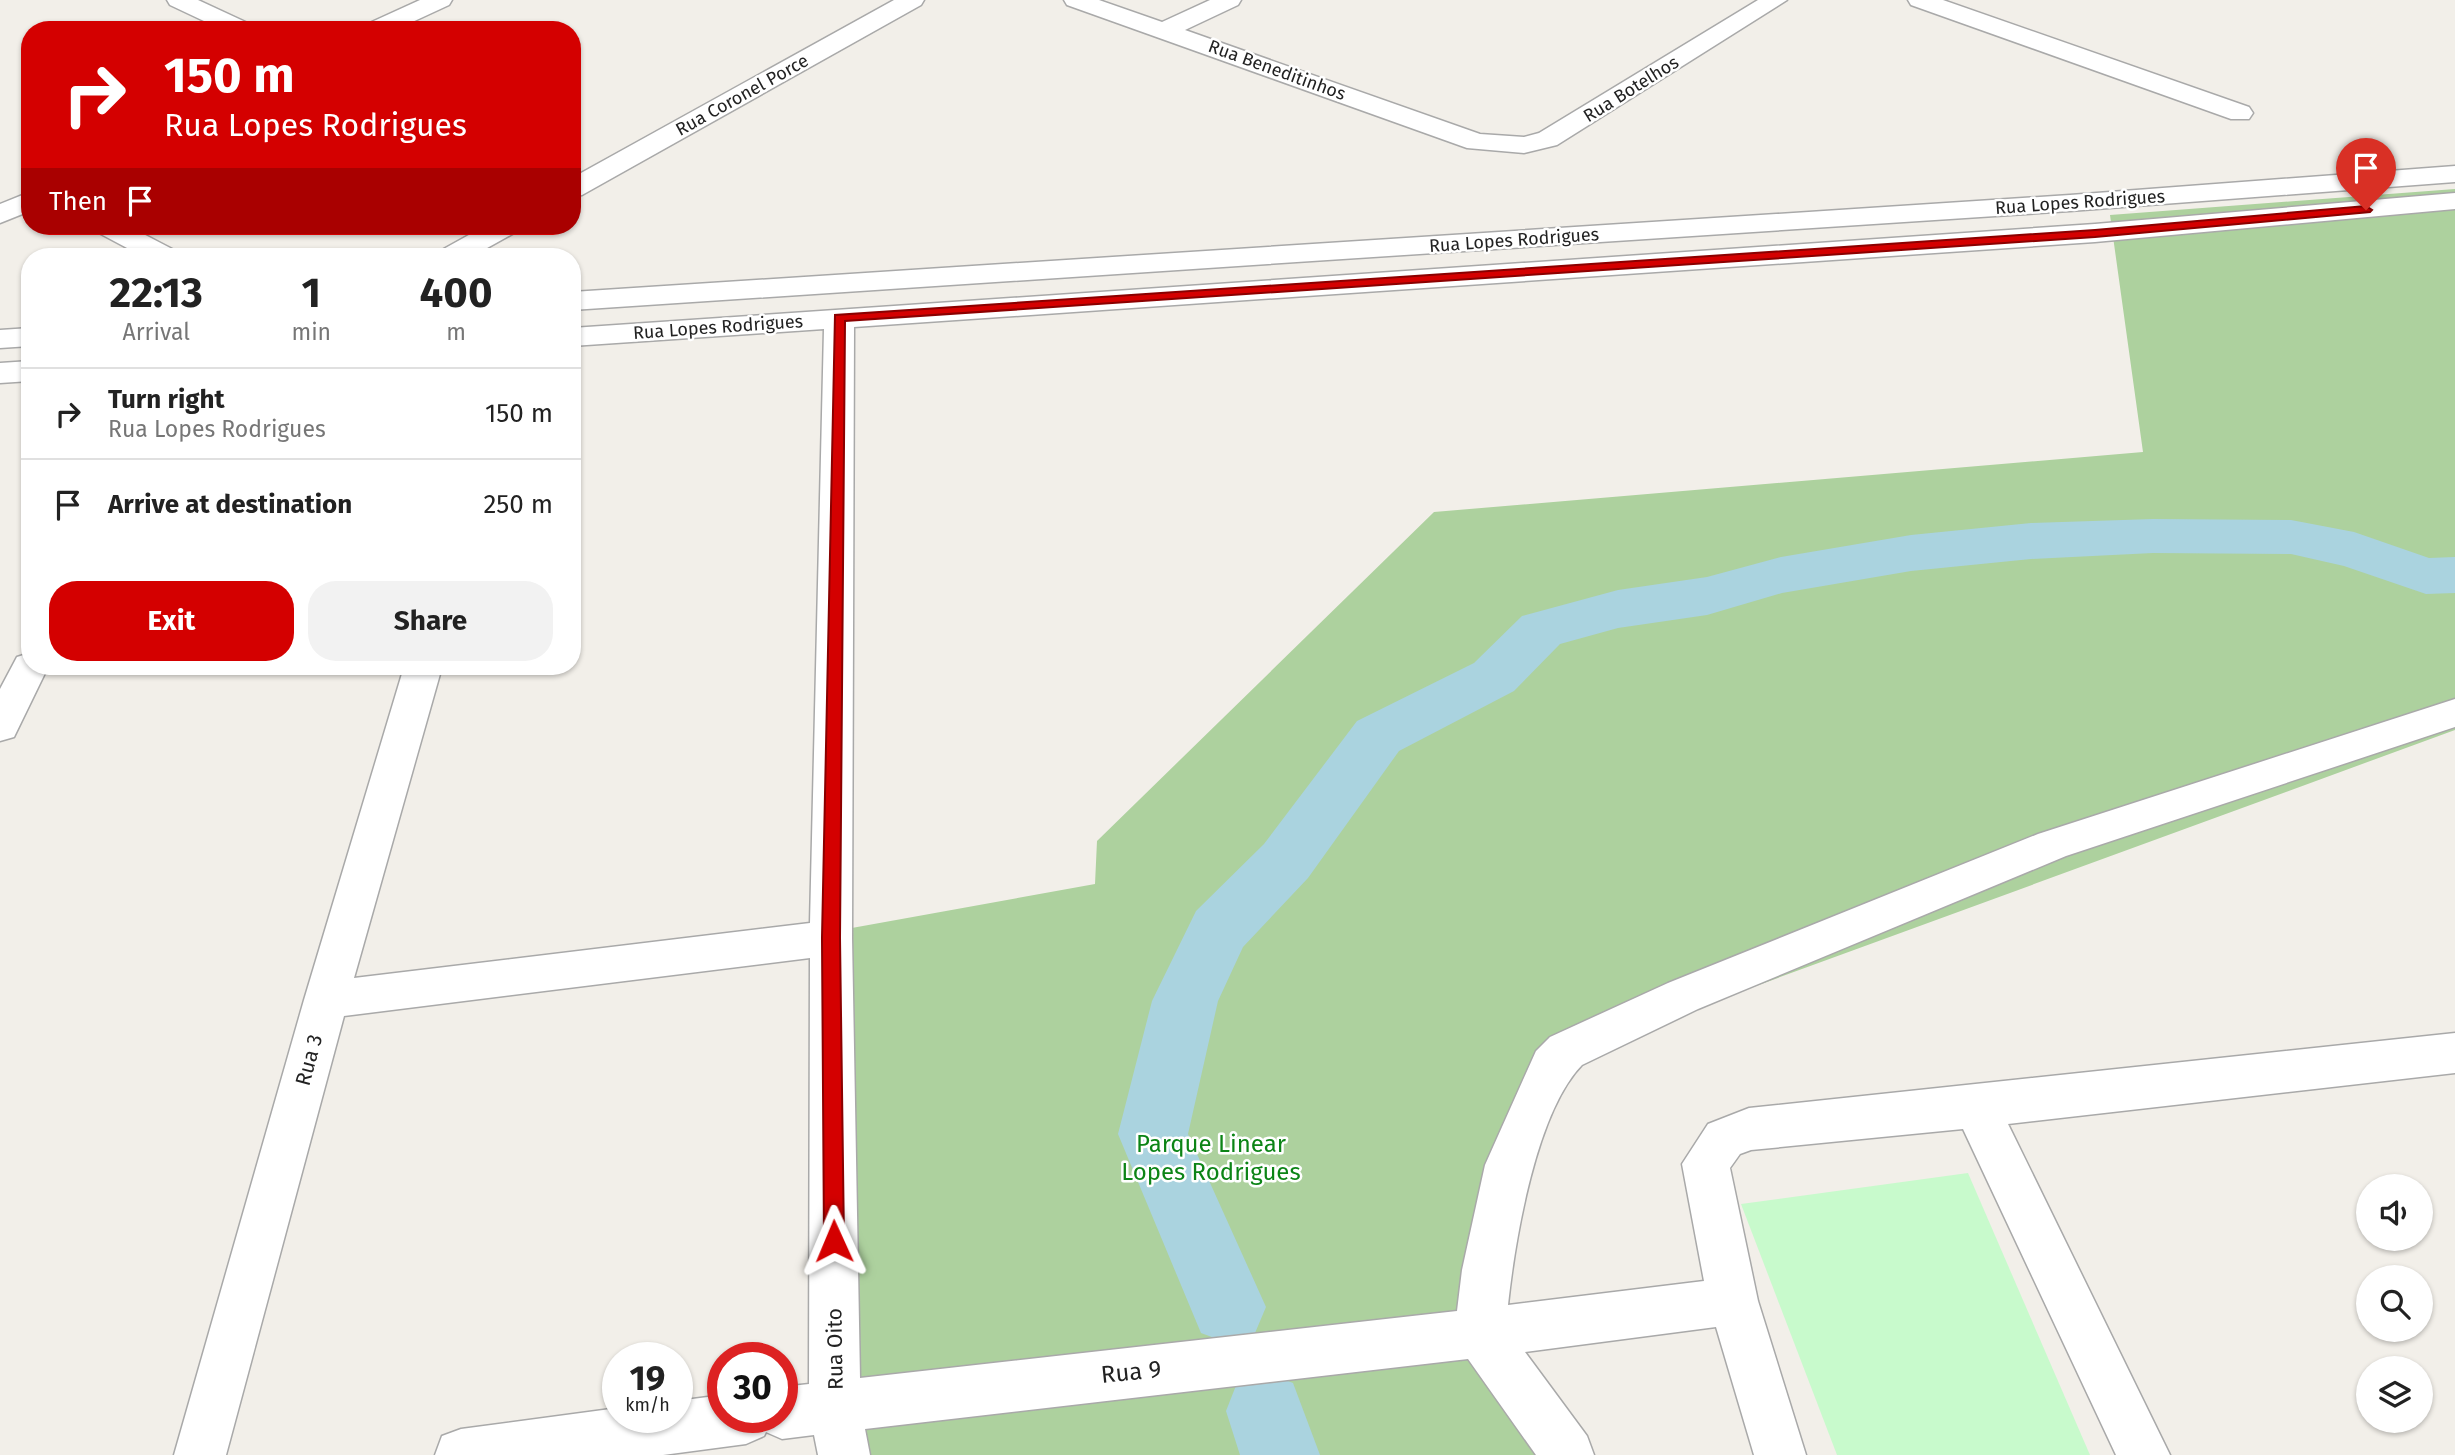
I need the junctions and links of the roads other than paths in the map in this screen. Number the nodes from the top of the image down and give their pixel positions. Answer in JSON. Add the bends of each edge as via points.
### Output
{"nodes":[{"id":1,"x":179,"y":0,"type":"edge"},
{"id":2,"x":440,"y":0,"type":"edge"},
{"id":3,"x":912,"y":0,"type":"edge"},
{"id":4,"x":1076,"y":0,"type":"edge"},
{"id":5,"x":1229,"y":0,"type":"edge"},
{"id":6,"x":1775,"y":0,"type":"edge"},
{"id":7,"x":1920,"y":0,"type":"edge"},
{"id":8,"x":224,"y":21,"type":"edge"},
{"id":9,"x":394,"y":21,"type":"edge"},
{"id":10,"x":1167,"y":30,"type":"junction"},
{"id":11,"x":2240,"y":113,"type":"dead end"},
{"id":12,"x":1477,"y":142,"type":"joint"},
{"id":13,"x":2455,"y":174,"type":"edge"},
{"id":14,"x":581,"y":184,"type":"edge"},
{"id":15,"x":2455,"y":201,"type":"edge"},
{"id":16,"x":21,"y":204,"type":"edge"},
{"id":17,"x":0,"y":215,"type":"edge"},
{"id":18,"x":124,"y":235,"type":"edge"},
{"id":19,"x":490,"y":235,"type":"edge"},
{"id":20,"x":149,"y":248,"type":"edge"},
{"id":21,"x":466,"y":248,"type":"edge"},
{"id":22,"x":1222,"y":259,"type":"junction"},
{"id":23,"x":1227,"y":292,"type":"junction"},
{"id":24,"x":609,"y":299,"type":"junction"},
{"id":25,"x":581,"y":301,"type":"edge"},
{"id":26,"x":839,"y":318,"type":"junction"},
{"id":27,"x":606,"y":334,"type":"junction"},
{"id":28,"x":581,"y":336,"type":"edge"},
{"id":29,"x":21,"y":338,"type":"edge"},
{"id":30,"x":0,"y":339,"type":"edge"},
{"id":31,"x":21,"y":372,"type":"edge"},
{"id":32,"x":0,"y":373,"type":"edge"},
{"id":33,"x":26,"y":675,"type":"edge"},
{"id":34,"x":421,"y":675,"type":"edge"},
{"id":35,"x":2455,"y":713,"type":"edge"},
{"id":36,"x":0,"y":727,"type":"edge"},
{"id":37,"x":831,"y":938,"type":"junction"},
{"id":38,"x":326,"y":1000,"type":"junction"},
{"id":39,"x":2455,"y":1053,"type":"edge"},
{"id":40,"x":1976,"y":1107,"type":"junction"},
{"id":41,"x":1733,"y":1301,"type":"junction"},
{"id":42,"x":1480,"y":1333,"type":"junction"},
{"id":43,"x":835,"y":1406,"type":"junction"},
{"id":44,"x":798,"y":1411,"type":"edge"},
{"id":45,"x":707,"y":1423,"type":"edge"},
{"id":46,"x":200,"y":1455,"type":"edge"},
{"id":47,"x":461,"y":1455,"type":"edge"},
{"id":48,"x":844,"y":1455,"type":"edge"},
{"id":49,"x":1568,"y":1455,"type":"edge"},
{"id":50,"x":1780,"y":1455,"type":"edge"},
{"id":51,"x":2144,"y":1455,"type":"edge"}],
"edges":[{"from":1,"to":8,"type":"street"},
{"from":2,"to":9,"type":"street"},
{"from":3,"to":14,"type":"street","name":"Rua Coronel Porce"},
{"from":4,"to":10,"type":"street","name":"Rua Beneditinhos"},
{"from":5,"to":10,"type":"street"},
{"from":6,"to":12,"type":"street","name":"Rua Botelhos","via":[[1548,139],[1524,145]]},
{"from":7,"to":11,"type":"street"},
{"from":10,"to":12,"type":"street","name":"Rua Beneditinhos"},
{"from":13,"to":22,"type":"street","name":"Rua Lopes Rodrigues"},
{"from":15,"to":23,"type":"street","name":"Rua Lopes Rodrigues","via":[[2095,233]]},
{"from":16,"to":17,"type":"street"},
{"from":18,"to":20,"type":"street"},
{"from":19,"to":21,"type":"street"},
{"from":22,"to":23,"type":"street"},
{"from":22,"to":24,"type":"street","name":"Rua Lopes Rodrigues"},
{"from":23,"to":26,"type":"street","name":"Rua Lopes Rodrigues"},
{"from":24,"to":25,"type":"street","name":"Rua Lopes Rodrigues"},
{"from":24,"to":27,"type":"street"},
{"from":26,"to":27,"type":"street","name":"Rua Lopes Rodrigues"},
{"from":26,"to":37,"type":"street","name":"Rua Oito"},
{"from":27,"to":28,"type":"street","name":"Rua Lopes Rodrigues"},
{"from":29,"to":30,"type":"street"},
{"from":31,"to":32,"type":"street"},
{"from":33,"to":36,"type":"street"},
{"from":34,"to":38,"type":"street","name":"Rua 3"},
{"from":35,"to":42,"type":"street","via":[[2052,845],[1683,996],[1566,1051],[1547,1075],[1509,1165],[1487,1270]]},
{"from":37,"to":38,"type":"street"},
{"from":37,"to":43,"type":"street","name":"Rua Oito"},
{"from":38,"to":46,"type":"street","name":"Rua 3"},
{"from":39,"to":40,"type":"street"},
{"from":40,"to":41,"type":"street","via":[[1749,1129],[1724,1139],[1706,1164]]},
{"from":40,"to":51,"type":"street"},
{"from":41,"to":42,"type":"street","name":"Rua 9"},
{"from":41,"to":50,"type":"street"},
{"from":42,"to":43,"type":"street","name":"Rua 9"},
{"from":42,"to":49,"type":"street"},
{"from":43,"to":44,"type":"street","name":"Rua 9"},
{"from":43,"to":48,"type":"street","name":"Rua Oito"},
{"from":45,"to":47,"type":"street"}]}
